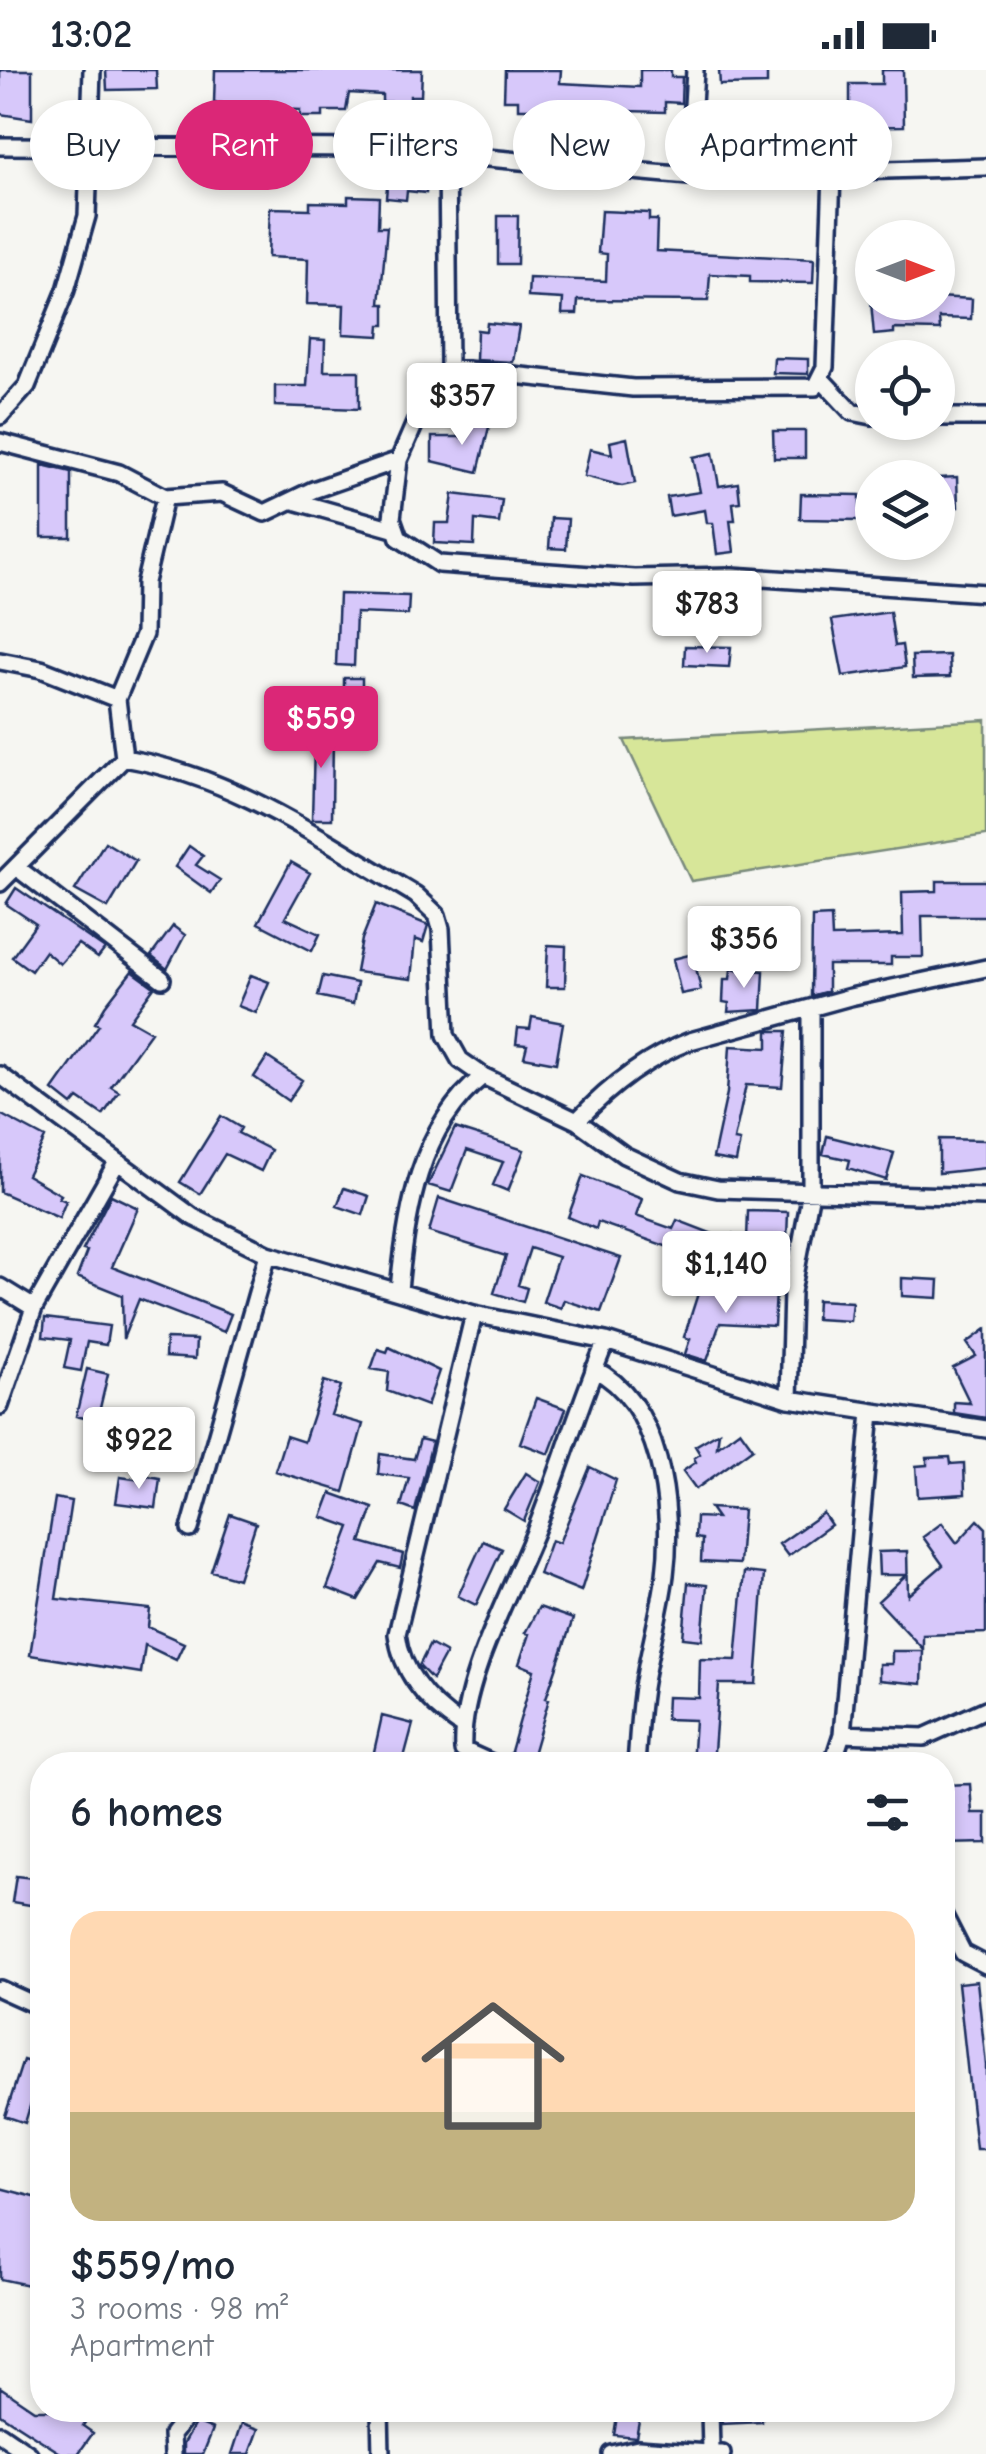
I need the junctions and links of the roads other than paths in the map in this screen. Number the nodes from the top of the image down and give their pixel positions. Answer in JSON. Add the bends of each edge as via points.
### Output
{"nodes":[{"id":1,"x":92,"y":70,"type":"edge"},
{"id":2,"x":695,"y":70,"type":"edge"},
{"id":3,"x":92,"y":100,"type":"edge"},
{"id":4,"x":693,"y":100,"type":"edge"},
{"id":5,"x":0,"y":146,"type":"edge"},
{"id":6,"x":30,"y":146,"type":"edge"},
{"id":7,"x":155,"y":146,"type":"edge"},
{"id":8,"x":333,"y":148,"type":"edge"},
{"id":9,"x":493,"y":157,"type":"edge"},
{"id":10,"x":986,"y":167,"type":"edge"},
{"id":11,"x":892,"y":171,"type":"edge"},
{"id":12,"x":665,"y":174,"type":"edge"},
{"id":13,"x":89,"y":190,"type":"edge"},
{"id":14,"x":447,"y":190,"type":"edge"},
{"id":15,"x":831,"y":190,"type":"edge"},
{"id":16,"x":448,"y":368,"type":"junction"},
{"id":17,"x":822,"y":380,"type":"junction"},
{"id":18,"x":855,"y":413,"type":"edge"},
{"id":19,"x":0,"y":416,"type":"edge"},
{"id":20,"x":955,"y":416,"type":"edge"},
{"id":21,"x":986,"y":417,"type":"edge"},
{"id":22,"x":0,"y":442,"type":"edge"},
{"id":23,"x":399,"y":460,"type":"junction"},
{"id":24,"x":165,"y":497,"type":"junction"},
{"id":25,"x":294,"y":502,"type":"junction"},
{"id":26,"x":394,"y":529,"type":"junction"},
{"id":27,"x":986,"y":593,"type":"edge"},
{"id":28,"x":0,"y":661,"type":"edge"},
{"id":29,"x":116,"y":699,"type":"junction"},
{"id":30,"x":124,"y":758,"type":"junction"},
{"id":31,"x":16,"y":866,"type":"junction"},
{"id":32,"x":0,"y":882,"type":"edge"},
{"id":33,"x":986,"y":968,"type":"edge"},
{"id":34,"x":162,"y":979,"type":"dead end"},
{"id":35,"x":811,"y":1008,"type":"junction"},
{"id":36,"x":0,"y":1075,"type":"edge"},
{"id":37,"x":483,"y":1076,"type":"junction"},
{"id":38,"x":577,"y":1121,"type":"junction"},
{"id":39,"x":116,"y":1162,"type":"junction"},
{"id":40,"x":811,"y":1192,"type":"junction"},
{"id":41,"x":986,"y":1197,"type":"edge"},
{"id":42,"x":268,"y":1254,"type":"junction"},
{"id":43,"x":399,"y":1290,"type":"junction"},
{"id":44,"x":5,"y":1293,"type":"edge"},
{"id":45,"x":34,"y":1308,"type":"junction"},
{"id":46,"x":474,"y":1314,"type":"junction"},
{"id":47,"x":606,"y":1341,"type":"junction"},
{"id":48,"x":594,"y":1370,"type":"junction"},
{"id":49,"x":789,"y":1399,"type":"junction"},
{"id":50,"x":0,"y":1406,"type":"edge"},
{"id":51,"x":871,"y":1412,"type":"junction"},
{"id":52,"x":986,"y":1429,"type":"edge"},
{"id":53,"x":190,"y":1529,"type":"dead end"},
{"id":54,"x":986,"y":1709,"type":"edge"},
{"id":55,"x":462,"y":1726,"type":"junction"},
{"id":56,"x":842,"y":1734,"type":"junction"},
{"id":57,"x":467,"y":1752,"type":"edge"},
{"id":58,"x":637,"y":1752,"type":"edge"},
{"id":59,"x":836,"y":1752,"type":"edge"},
{"id":60,"x":955,"y":1937,"type":"edge"},
{"id":61,"x":986,"y":1965,"type":"edge"},
{"id":62,"x":0,"y":1989,"type":"edge"},
{"id":63,"x":30,"y":2003,"type":"edge"},
{"id":64,"x":182,"y":2422,"type":"edge"},
{"id":65,"x":380,"y":2422,"type":"edge"},
{"id":66,"x":712,"y":2422,"type":"edge"},
{"id":67,"x":0,"y":2434,"type":"edge"},
{"id":68,"x":717,"y":2452,"type":"edge"},
{"id":69,"x":28,"y":2454,"type":"edge"},
{"id":70,"x":174,"y":2454,"type":"edge"},
{"id":71,"x":381,"y":2454,"type":"edge"},
{"id":72,"x":610,"y":2454,"type":"edge"}],
"edges":[{"from":1,"to":3,"type":"street"},
{"from":2,"to":4,"type":"street"},
{"from":5,"to":6,"type":"street"},
{"from":7,"to":8,"type":"street"},
{"from":9,"to":12,"type":"street"},
{"from":10,"to":11,"type":"street"},
{"from":13,"to":19,"type":"street","via":[[66,290],[27,386]]},
{"from":14,"to":16,"type":"street"},
{"from":15,"to":17,"type":"street"},
{"from":16,"to":17,"type":"street","via":[[633,388],[806,388]]},
{"from":16,"to":23,"type":"street","via":[[425,400]]},
{"from":17,"to":18,"type":"street"},
{"from":20,"to":21,"type":"street"},
{"from":22,"to":24,"type":"street","via":[[119,473]]},
{"from":23,"to":25,"type":"street"},
{"from":23,"to":26,"type":"street"},
{"from":24,"to":25,"type":"street","via":[[222,493],[265,512]]},
{"from":24,"to":29,"type":"street","via":[[145,582],[144,634]]},
{"from":25,"to":26,"type":"street"},
{"from":26,"to":27,"type":"street","via":[[439,564]]},
{"from":28,"to":29,"type":"street"},
{"from":29,"to":30,"type":"street"},
{"from":30,"to":31,"type":"street"},
{"from":30,"to":37,"type":"street","via":[[180,768],[259,802],[416,895],[437,915],[440,928],[446,1036],[460,1060]]},
{"from":31,"to":32,"type":"street"},
{"from":31,"to":34,"type":"street"},
{"from":33,"to":35,"type":"street"},
{"from":35,"to":38,"type":"street","via":[[665,1051],[604,1093]]},
{"from":35,"to":40,"type":"street"},
{"from":36,"to":39,"type":"street"},
{"from":37,"to":38,"type":"street"},
{"from":37,"to":43,"type":"street","via":[[455,1099],[430,1145],[405,1223]]},
{"from":38,"to":40,"type":"street","via":[[624,1155],[680,1181]]},
{"from":39,"to":42,"type":"street","via":[[194,1217]]},
{"from":39,"to":45,"type":"street"},
{"from":40,"to":41,"type":"street"},
{"from":40,"to":49,"type":"street","via":[[792,1292]]},
{"from":42,"to":43,"type":"street"},
{"from":42,"to":53,"type":"street"},
{"from":43,"to":46,"type":"street"},
{"from":44,"to":45,"type":"street"},
{"from":45,"to":50,"type":"street"},
{"from":46,"to":47,"type":"street"},
{"from":46,"to":55,"type":"street","via":[[397,1634],[399,1652],[429,1704]]},
{"from":47,"to":48,"type":"street"},
{"from":47,"to":49,"type":"street"},
{"from":48,"to":55,"type":"street"},
{"from":48,"to":58,"type":"street","via":[[633,1399],[658,1466],[667,1518],[666,1573]]},
{"from":49,"to":51,"type":"street"},
{"from":51,"to":52,"type":"street"},
{"from":51,"to":56,"type":"street"},
{"from":54,"to":56,"type":"street","via":[[924,1737]]},
{"from":55,"to":57,"type":"street"},
{"from":56,"to":59,"type":"street"},
{"from":60,"to":61,"type":"street","via":[[964,1954]]},
{"from":62,"to":63,"type":"street"},
{"from":64,"to":70,"type":"street","via":[[172,2434]]},
{"from":65,"to":71,"type":"street"},
{"from":66,"to":68,"type":"street"},
{"from":67,"to":69,"type":"street"},
{"from":68,"to":72,"type":"street","via":[[638,2448]]}]}
